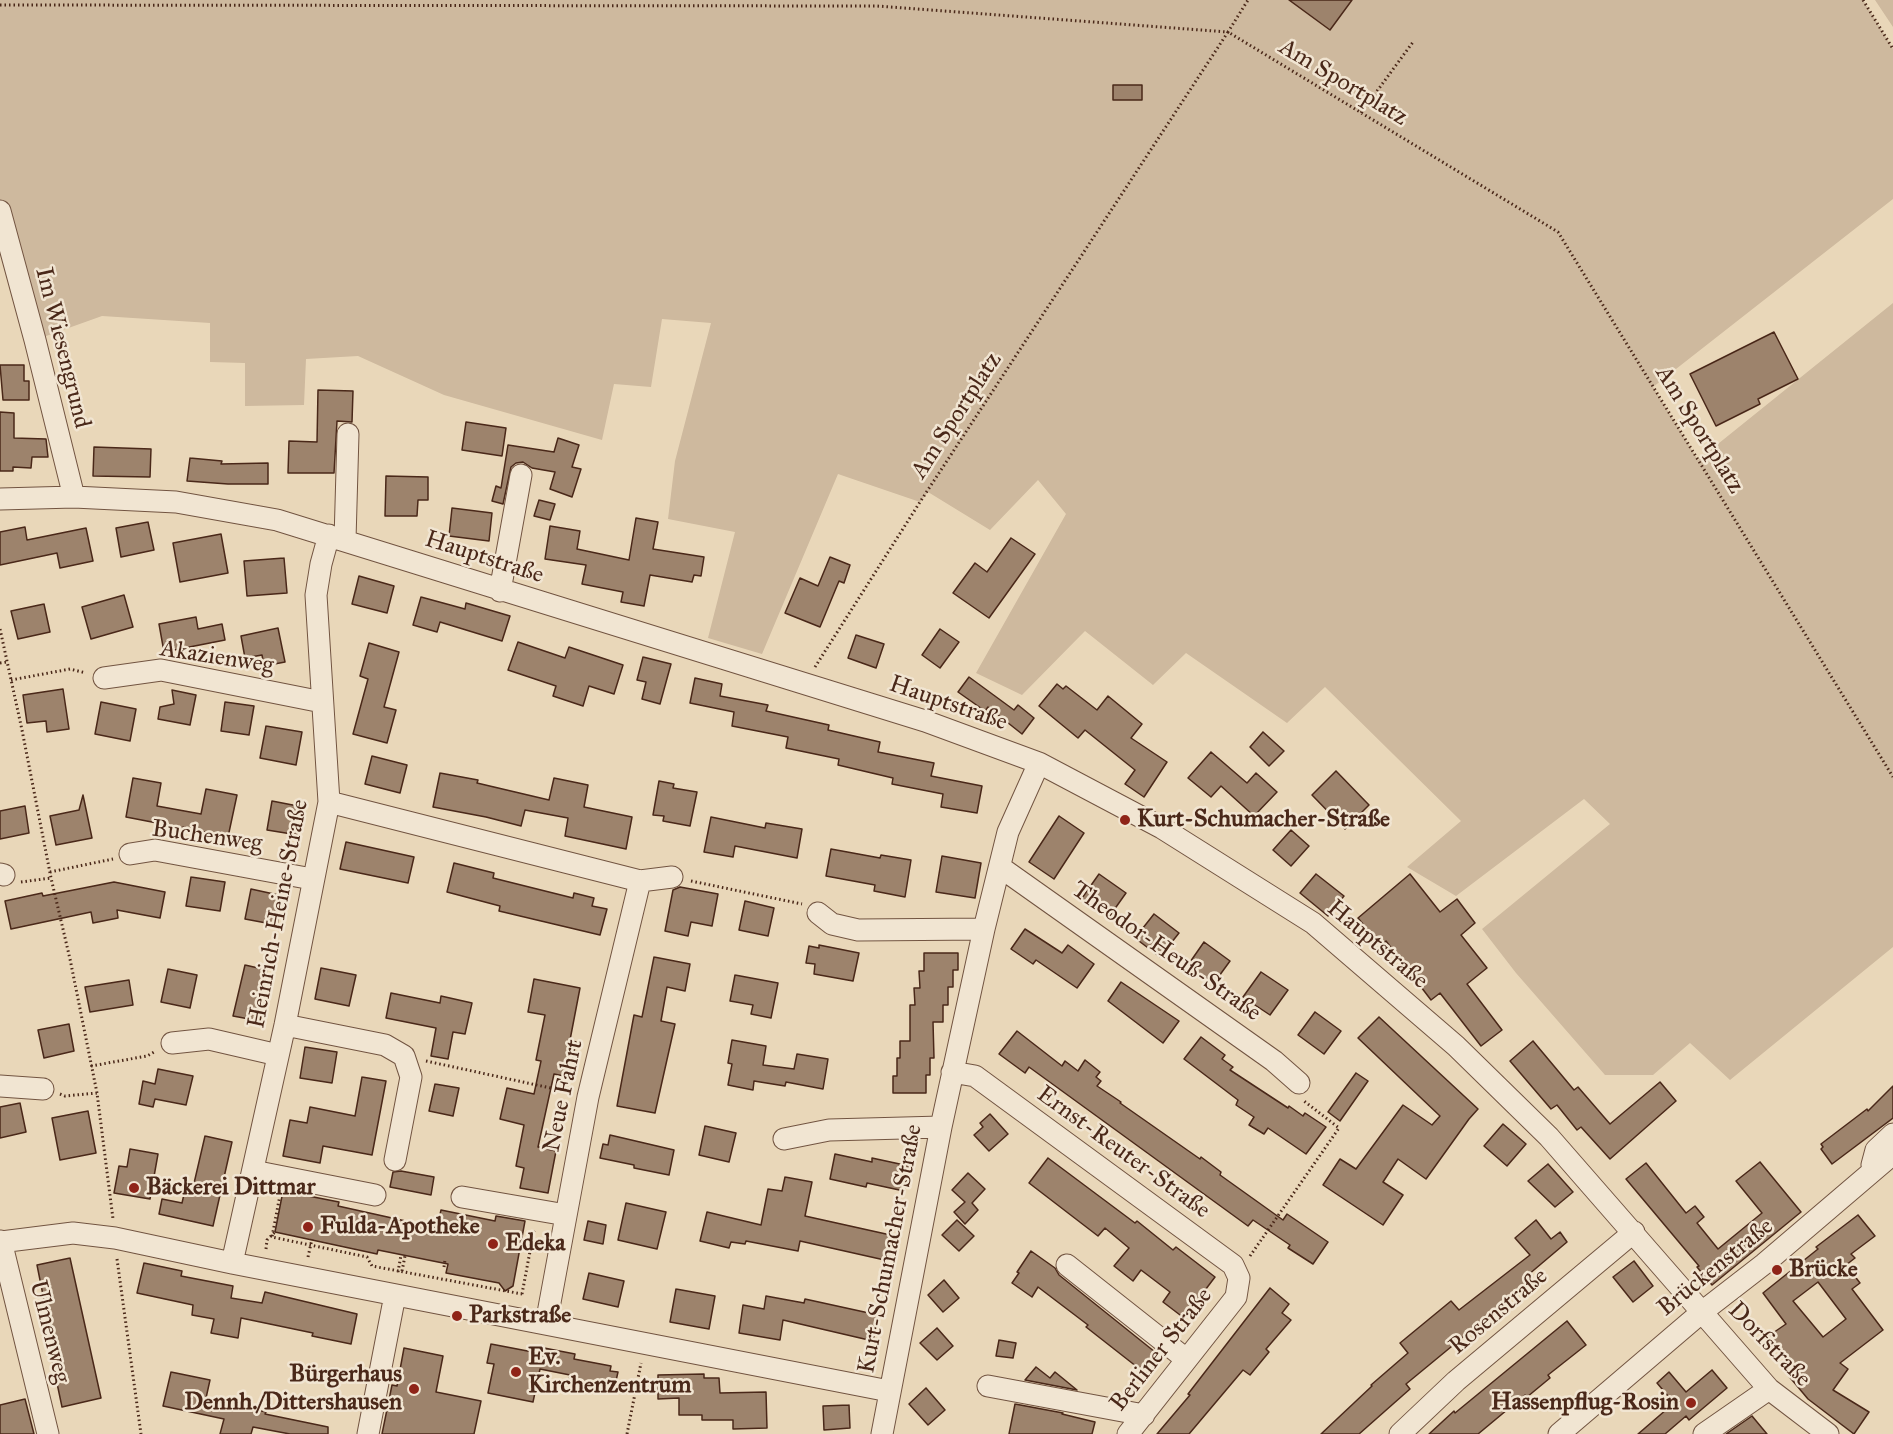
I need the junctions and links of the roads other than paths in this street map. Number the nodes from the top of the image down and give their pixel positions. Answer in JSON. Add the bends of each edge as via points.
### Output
{"nodes":[{"id":1,"x":0,"y":211,"type":"edge"},
{"id":2,"x":348,"y":434,"type":"dead end"},
{"id":3,"x":521,"y":475,"type":"dead end"},
{"id":4,"x":74,"y":498,"type":"junction"},
{"id":5,"x":0,"y":499,"type":"edge"},
{"id":6,"x":337,"y":537,"type":"junction"},
{"id":7,"x":500,"y":591,"type":"junction"},
{"id":8,"x":104,"y":678,"type":"road end"},
{"id":9,"x":322,"y":702,"type":"junction"},
{"id":10,"x":1039,"y":763,"type":"junction"},
{"id":11,"x":329,"y":802,"type":"junction"},
{"id":12,"x":130,"y":854,"type":"road end"},
{"id":13,"x":1000,"y":867,"type":"junction"},
{"id":14,"x":672,"y":877,"type":"road end"},
{"id":15,"x":312,"y":879,"type":"junction"},
{"id":16,"x":640,"y":881,"type":"junction"},
{"id":17,"x":818,"y":913,"type":"road end"},
{"id":18,"x":984,"y":929,"type":"junction"},
{"id":19,"x":285,"y":1025,"type":"junction"},
{"id":20,"x":172,"y":1042,"type":"road end"},
{"id":21,"x":278,"y":1055,"type":"junction"},
{"id":22,"x":952,"y":1071,"type":"junction"},
{"id":23,"x":1299,"y":1083,"type":"road end"},
{"id":24,"x":0,"y":1086,"type":"edge"},
{"id":25,"x":43,"y":1089,"type":"road end"},
{"id":26,"x":941,"y":1127,"type":"junction"},
{"id":27,"x":1893,"y":1134,"type":"edge"},
{"id":28,"x":784,"y":1139,"type":"dead end"},
{"id":29,"x":1893,"y":1154,"type":"edge"},
{"id":30,"x":395,"y":1160,"type":"dead end"},
{"id":31,"x":253,"y":1171,"type":"junction"},
{"id":32,"x":1869,"y":1174,"type":"junction"},
{"id":33,"x":375,"y":1194,"type":"dead end"},
{"id":34,"x":462,"y":1197,"type":"dead end"},
{"id":35,"x":566,"y":1215,"type":"junction"},
{"id":36,"x":1634,"y":1232,"type":"junction"},
{"id":37,"x":1,"y":1241,"type":"edge"},
{"id":38,"x":232,"y":1263,"type":"junction"},
{"id":39,"x":1067,"y":1265,"type":"dead end"},
{"id":40,"x":396,"y":1287,"type":"junction"},
{"id":41,"x":1236,"y":1297,"type":"joint"},
{"id":42,"x":1702,"y":1312,"type":"junction"},
{"id":43,"x":546,"y":1324,"type":"junction"},
{"id":44,"x":1186,"y":1359,"type":"junction"},
{"id":45,"x":988,"y":1386,"type":"dead end"},
{"id":46,"x":1769,"y":1389,"type":"junction"},
{"id":47,"x":889,"y":1391,"type":"junction"},
{"id":48,"x":1144,"y":1415,"type":"junction"},
{"id":49,"x":48,"y":1434,"type":"edge"},
{"id":50,"x":368,"y":1434,"type":"edge"},
{"id":51,"x":882,"y":1434,"type":"edge"},
{"id":52,"x":1128,"y":1434,"type":"edge"},
{"id":53,"x":1400,"y":1434,"type":"edge"},
{"id":54,"x":1559,"y":1434,"type":"edge"},
{"id":55,"x":1704,"y":1434,"type":"edge"},
{"id":56,"x":1828,"y":1434,"type":"edge"}],
"edges":[{"from":1,"to":4,"type":"street","name":"Im Wiesengrund"},
{"from":2,"to":6,"type":"street","name":"Heinrich-Heine-Straße"},
{"from":3,"to":7,"type":"street"},
{"from":4,"to":5,"type":"street","name":"Hauptstraße"},
{"from":4,"to":6,"type":"street","name":"Hauptstraße","via":[[176,502],[277,520]]},
{"from":6,"to":7,"type":"street","name":"Hauptstraße"},
{"from":6,"to":9,"type":"street","name":"Heinrich-Heine-Straße","via":[[321,564],[316,595]]},
{"from":7,"to":10,"type":"street","name":"Hauptstraße","via":[[925,721]]},
{"from":8,"to":9,"type":"street","name":"Akazienweg","via":[[161,670]]},
{"from":9,"to":11,"type":"street","name":"Heinrich-Heine-Straße"},
{"from":10,"to":13,"type":"street","name":"Kurt-Schumacher-Straße","via":[[1008,832]]},
{"from":10,"to":36,"type":"street","name":"Hauptstraße","via":[[1162,828],[1313,924],[1456,1046],[1549,1137]]},
{"from":11,"to":15,"type":"street","name":"Heinrich-Heine-Straße"},
{"from":11,"to":16,"type":"street"},
{"from":12,"to":15,"type":"street","name":"Buchenweg","via":[[155,850]]},
{"from":13,"to":18,"type":"street","name":"Kurt-Schumacher-Straße"},
{"from":13,"to":23,"type":"street","name":"Theodor-Heuß-Straße","via":[[1274,1061]]},
{"from":14,"to":16,"type":"street"},
{"from":15,"to":19,"type":"street","name":"Heinrich-Heine-Straße"},
{"from":16,"to":35,"type":"street","name":"Neue Fahrt","via":[[588,1096]]},
{"from":17,"to":18,"type":"street","via":[[832,924],[858,930]]},
{"from":18,"to":22,"type":"street","name":"Kurt-Schumacher-Straße"},
{"from":19,"to":21,"type":"street","name":"Heinrich-Heine-Straße"},
{"from":19,"to":30,"type":"street","via":[[385,1045],[404,1056],[411,1077]]},
{"from":20,"to":21,"type":"street","via":[[209,1039]]},
{"from":21,"to":31,"type":"street","name":"Heinrich-Heine-Straße"},
{"from":22,"to":26,"type":"street","name":"Kurt-Schumacher-Straße"},
{"from":22,"to":41,"type":"street","name":"Ernst-Reuter-Straße","via":[[975,1076],[1233,1265],[1239,1278]]},
{"from":24,"to":25,"type":"street"},
{"from":26,"to":28,"type":"street","via":[[829,1130]]},
{"from":26,"to":47,"type":"street","name":"Kurt-Schumacher-Straße"},
{"from":27,"to":32,"type":"street","name":"Brückenstraße","via":[[1876,1150]]},
{"from":29,"to":32,"type":"street"},
{"from":31,"to":33,"type":"street"},
{"from":31,"to":38,"type":"street","name":"Heinrich-Heine-Straße"},
{"from":32,"to":42,"type":"street","name":"Brückenstraße"},
{"from":34,"to":35,"type":"street"},
{"from":35,"to":43,"type":"street","name":"Neue Fahrt"},
{"from":36,"to":42,"type":"street","name":"Hauptstraße"},
{"from":36,"to":53,"type":"street","name":"Rosenstraße","via":[[1456,1381]]},
{"from":37,"to":38,"type":"street","via":[[73,1233]]},
{"from":37,"to":49,"type":"street","name":"Ulmenweg"},
{"from":38,"to":40,"type":"street"},
{"from":39,"to":44,"type":"street"},
{"from":40,"to":43,"type":"street"},
{"from":40,"to":50,"type":"street"},
{"from":41,"to":44,"type":"street","name":"Berliner Straße"},
{"from":42,"to":46,"type":"street","name":"Dorfstraße"},
{"from":42,"to":54,"type":"street","name":"Brückenstraße"},
{"from":43,"to":47,"type":"street"},
{"from":44,"to":48,"type":"street","name":"Berliner Straße"},
{"from":45,"to":48,"type":"street"},
{"from":46,"to":55,"type":"street"},
{"from":46,"to":56,"type":"street","name":"Dorfstraße"},
{"from":47,"to":51,"type":"street","name":"Kurt-Schumacher-Straße"},
{"from":48,"to":52,"type":"street","name":"Berliner Straße"}]}
